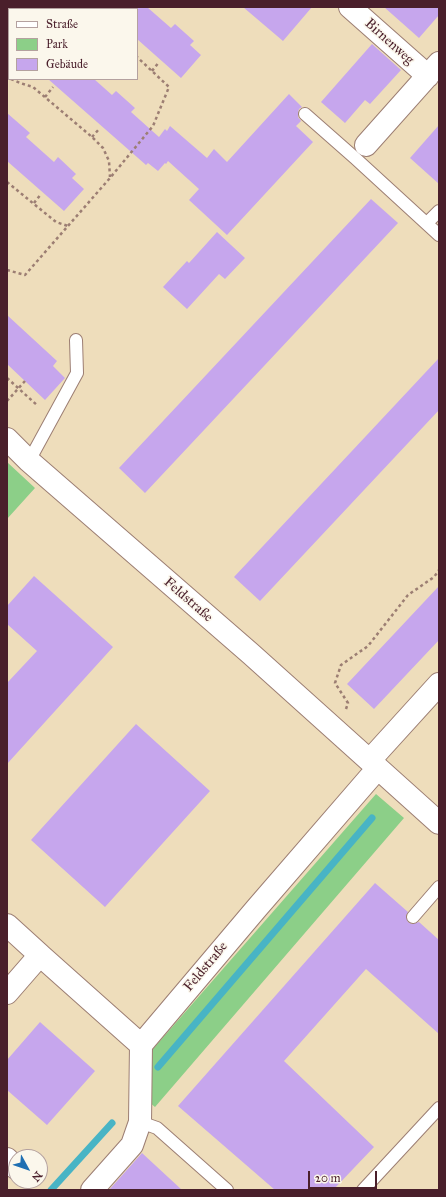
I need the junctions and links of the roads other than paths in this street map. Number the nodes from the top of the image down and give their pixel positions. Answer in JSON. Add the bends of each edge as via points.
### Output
{"nodes":[{"id":1,"x":350,"y":7,"type":"edge"},
{"id":2,"x":433,"y":70,"type":"edge"},
{"id":3,"x":305,"y":114,"type":"dead end"},
{"id":4,"x":366,"y":145,"type":"dead end"},
{"id":5,"x":439,"y":211,"type":"edge"},
{"id":6,"x":427,"y":223,"type":"junction"},
{"id":7,"x":439,"y":235,"type":"edge"},
{"id":8,"x":76,"y":340,"type":"dead end"},
{"id":9,"x":7,"y":439,"type":"edge"},
{"id":10,"x":29,"y":461,"type":"junction"},
{"id":11,"x":439,"y":684,"type":"edge"},
{"id":12,"x":374,"y":764,"type":"junction"},
{"id":13,"x":439,"y":823,"type":"edge"},
{"id":14,"x":439,"y":887,"type":"edge"},
{"id":15,"x":413,"y":917,"type":"dead end"},
{"id":16,"x":7,"y":925,"type":"edge"},
{"id":17,"x":40,"y":955,"type":"junction"},
{"id":18,"x":7,"y":993,"type":"edge"},
{"id":19,"x":141,"y":1044,"type":"junction"},
{"id":20,"x":439,"y":1108,"type":"edge"},
{"id":21,"x":140,"y":1122,"type":"junction"},
{"id":22,"x":92,"y":1190,"type":"edge"},
{"id":23,"x":227,"y":1190,"type":"edge"},
{"id":24,"x":363,"y":1190,"type":"edge"}],
"edges":[{"from":1,"to":2,"type":"street","name":"Birnenweg"},
{"from":2,"to":4,"type":"street","name":"Birnenweg"},
{"from":3,"to":6,"type":"lane"},
{"from":5,"to":6,"type":"lane"},
{"from":6,"to":7,"type":"lane"},
{"from":8,"to":10,"type":"lane","via":[[76,372]]},
{"from":9,"to":10,"type":"street","name":"Feldstraße"},
{"from":10,"to":12,"type":"street","name":"Feldstraße"},
{"from":11,"to":12,"type":"street","name":"Feldstraße"},
{"from":12,"to":13,"type":"street","name":"Feldstraße"},
{"from":12,"to":19,"type":"street","name":"Feldstraße","via":[[256,909]]},
{"from":14,"to":15,"type":"lane"},
{"from":16,"to":17,"type":"street"},
{"from":17,"to":18,"type":"street"},
{"from":17,"to":19,"type":"street"},
{"from":19,"to":21,"type":"street"},
{"from":20,"to":24,"type":"lane"},
{"from":21,"to":22,"type":"street","via":[[132,1145]]},
{"from":21,"to":23,"type":"lane","via":[[157,1128]]}]}
